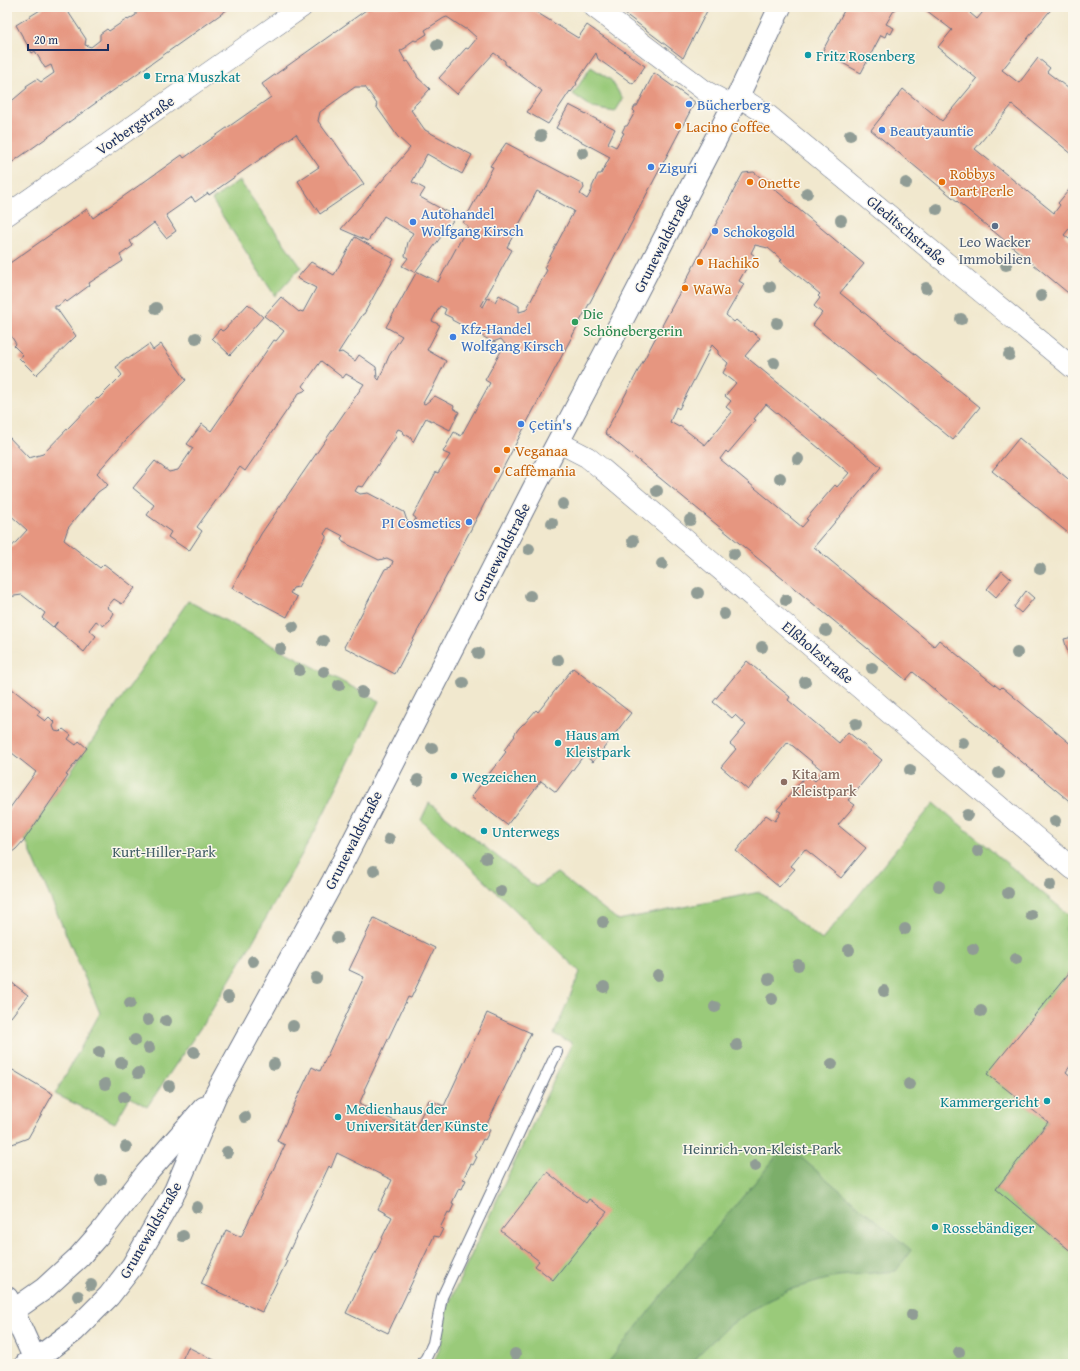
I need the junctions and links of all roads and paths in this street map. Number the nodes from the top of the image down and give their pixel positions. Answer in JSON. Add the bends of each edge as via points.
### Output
{"nodes":[{"id":1,"x":302,"y":7,"type":"edge"},
{"id":2,"x":594,"y":7,"type":"edge"},
{"id":3,"x":780,"y":7,"type":"edge"},
{"id":4,"x":735,"y":101,"type":"junction"},
{"id":5,"x":7,"y":215,"type":"edge"},
{"id":6,"x":1073,"y":368,"type":"edge"},
{"id":7,"x":558,"y":442,"type":"junction"},
{"id":8,"x":1073,"y":869,"type":"edge"},
{"id":9,"x":557,"y":1052,"type":"dead end"},
{"id":10,"x":216,"y":1094,"type":"junction"},
{"id":11,"x":9,"y":1308,"type":"edge"},
{"id":12,"x":33,"y":1363,"type":"edge"},
{"id":13,"x":421,"y":1364,"type":"edge"}],
"edges":[{"from":1,"to":5,"type":"street","name":"Vorbergstraße"},
{"from":2,"to":4,"type":"street","name":"Gleditschstraße","via":[[705,91]]},
{"from":3,"to":4,"type":"main road","name":"Grunewaldstraße"},
{"from":4,"to":6,"type":"street","name":"Gleditschstraße","via":[[769,116]]},
{"from":4,"to":7,"type":"main road","name":"Grunewaldstraße"},
{"from":7,"to":8,"type":"street","name":"Elßholzstraße","via":[[587,457],[602,469]]},
{"from":7,"to":10,"type":"main road","name":"Grunewaldstraße","via":[[333,881]]},
{"from":9,"to":13,"type":"lane","via":[[442,1297],[433,1343]]},
{"from":10,"to":11,"type":"main road","name":"Grunewaldstraße","via":[[146,1174],[79,1257],[44,1289]]},
{"from":10,"to":12,"type":"main road","name":"Grunewaldstraße","via":[[175,1191],[133,1265],[109,1296],[88,1317]]},
{"from":11,"to":12,"type":"main road"}]}
